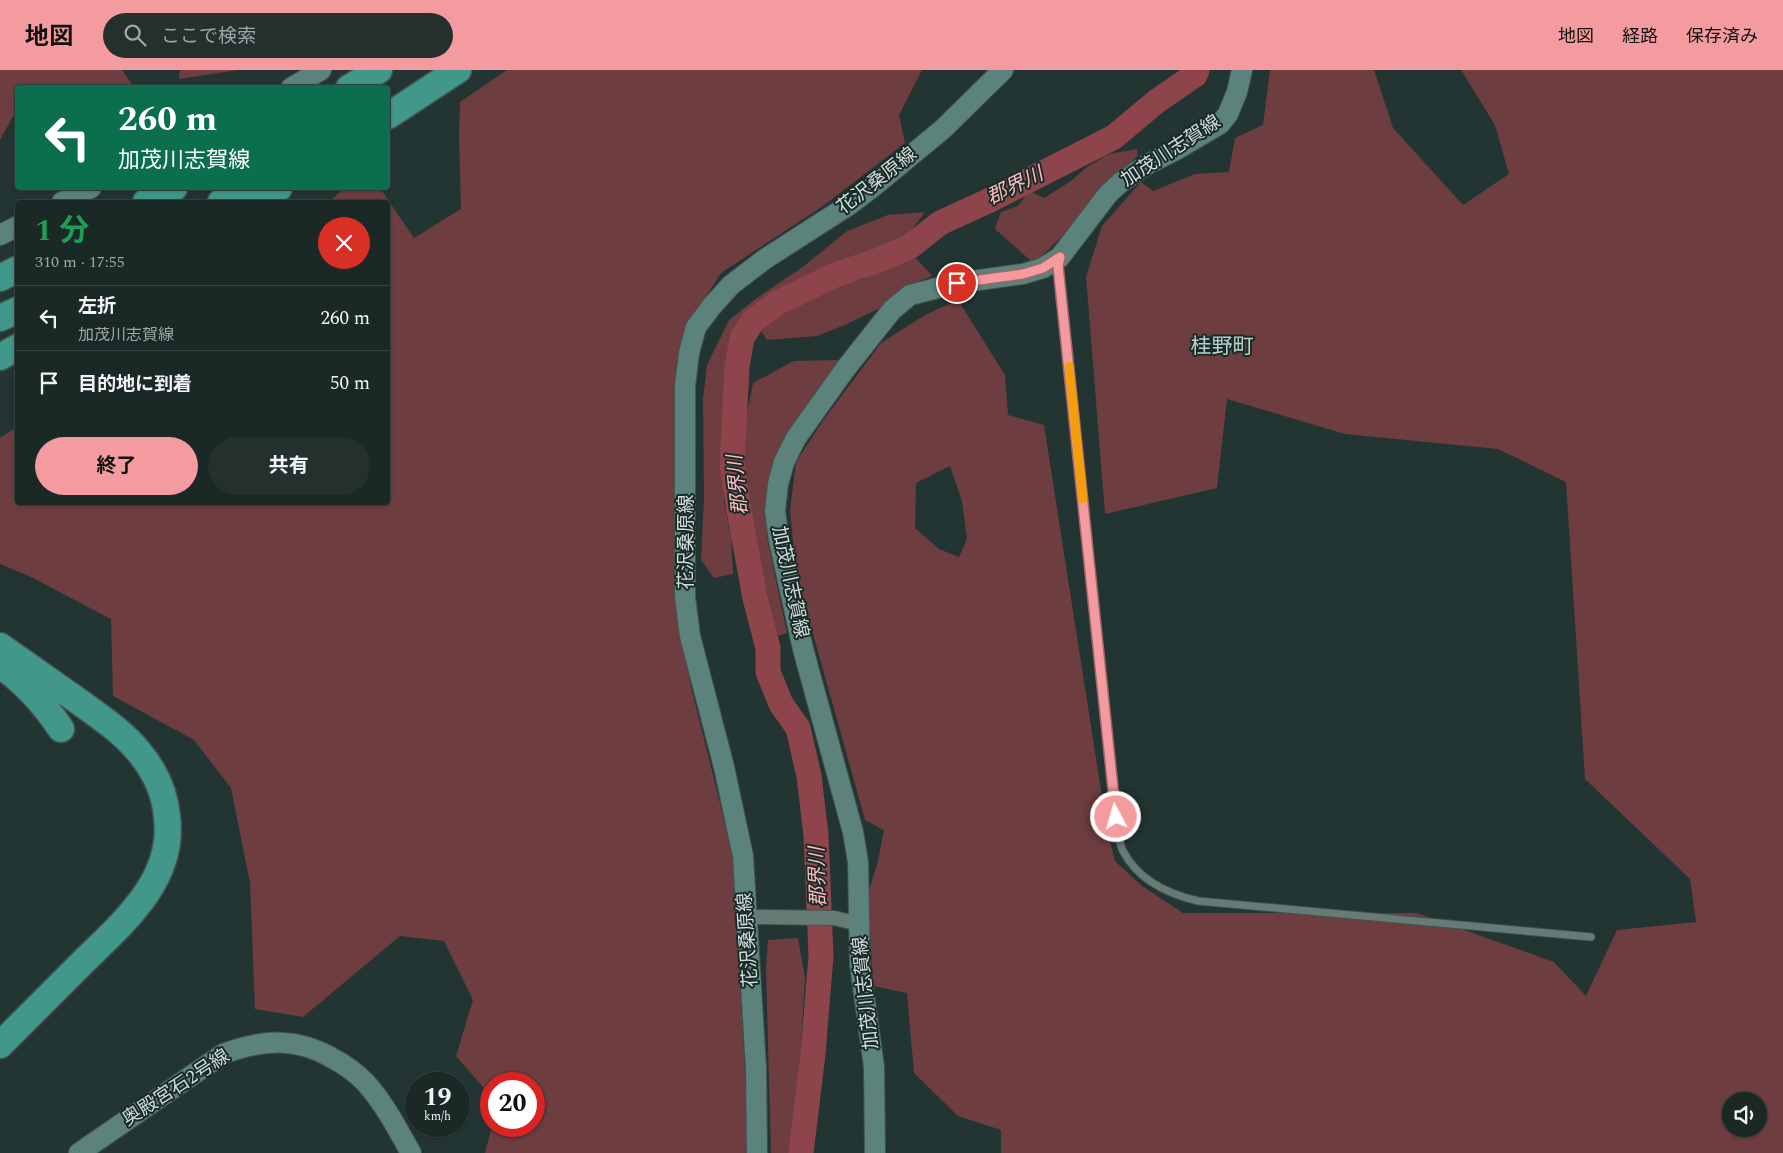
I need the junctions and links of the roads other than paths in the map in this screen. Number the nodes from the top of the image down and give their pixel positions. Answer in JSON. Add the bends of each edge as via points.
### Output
{"nodes":[{"id":1,"x":321,"y":70,"type":"edge"},
{"id":2,"x":379,"y":70,"type":"edge"},
{"id":3,"x":458,"y":70,"type":"edge"},
{"id":4,"x":1003,"y":70,"type":"edge"},
{"id":5,"x":1242,"y":70,"type":"edge"},
{"id":6,"x":297,"y":85,"type":"edge"},
{"id":7,"x":354,"y":85,"type":"edge"},
{"id":8,"x":390,"y":109,"type":"edge"},
{"id":9,"x":390,"y":115,"type":"edge"},
{"id":10,"x":87,"y":190,"type":"edge"},
{"id":11,"x":170,"y":190,"type":"edge"},
{"id":12,"x":244,"y":190,"type":"edge"},
{"id":13,"x":276,"y":190,"type":"edge"},
{"id":14,"x":66,"y":200,"type":"edge"},
{"id":15,"x":150,"y":200,"type":"edge"},
{"id":16,"x":225,"y":200,"type":"edge"},
{"id":17,"x":259,"y":200,"type":"edge"},
{"id":18,"x":15,"y":228,"type":"edge"},
{"id":19,"x":0,"y":235,"type":"edge"},
{"id":20,"x":1060,"y":257,"type":"junction"},
{"id":21,"x":15,"y":270,"type":"edge"},
{"id":22,"x":0,"y":278,"type":"edge"},
{"id":23,"x":15,"y":311,"type":"edge"},
{"id":24,"x":0,"y":318,"type":"edge"},
{"id":25,"x":15,"y":349,"type":"edge"},
{"id":26,"x":0,"y":357,"type":"edge"},
{"id":27,"x":0,"y":646,"type":"edge"},
{"id":28,"x":0,"y":665,"type":"edge"},
{"id":29,"x":61,"y":729,"type":"dead end"},
{"id":30,"x":752,"y":917,"type":"junction"},
{"id":31,"x":859,"y":924,"type":"junction"},
{"id":32,"x":1591,"y":937,"type":"dead end"},
{"id":33,"x":0,"y":1045,"type":"edge"},
{"id":34,"x":79,"y":1153,"type":"edge"},
{"id":35,"x":411,"y":1153,"type":"edge"},
{"id":36,"x":757,"y":1153,"type":"edge"},
{"id":37,"x":875,"y":1153,"type":"edge"}],
"edges":[{"from":1,"to":6,"type":"main road"},
{"from":2,"to":7,"type":"highway"},
{"from":3,"to":8,"type":"highway"},
{"from":3,"to":9,"type":"highway"},
{"from":4,"to":30,"type":"main road","name":"花沢桑原線","via":[[942,129],[874,186],[731,285],[696,327],[685,386],[686,597],[690,636],[724,767]]},
{"from":5,"to":20,"type":"main road","name":"加茂川志賀線","via":[[1238,92],[1220,124],[1120,182]]},
{"from":10,"to":14,"type":"main road"},
{"from":11,"to":15,"type":"highway"},
{"from":12,"to":16,"type":"highway"},
{"from":13,"to":17,"type":"highway"},
{"from":18,"to":19,"type":"main road"},
{"from":20,"to":31,"type":"main road","name":"加茂川志賀線","via":[[1043,268],[1023,274],[957,283],[910,295],[892,310],[846,368],[796,438],[782,470],[775,510],[778,540],[803,649],[853,832],[858,862]]},
{"from":20,"to":32,"type":"lane","via":[[1058,266],[1116,817],[1122,850],[1132,865],[1158,887],[1198,901]]},
{"from":21,"to":22,"type":"highway"},
{"from":23,"to":24,"type":"highway"},
{"from":25,"to":26,"type":"highway"},
{"from":27,"to":33,"type":"highway","via":[[113,727],[139,752],[160,782],[168,823],[164,862],[147,894]]},
{"from":28,"to":29,"type":"highway","via":[[31,690]]},
{"from":30,"to":31,"type":"street","via":[[834,918]]},
{"from":30,"to":36,"type":"main road","name":"花沢桑原線"},
{"from":31,"to":37,"type":"main road","name":"加茂川志賀線","via":[[860,965],[874,1067]]},
{"from":34,"to":35,"type":"main road","name":"奥殿宮石2号線","via":[[223,1054],[243,1046],[277,1042],[309,1047],[326,1054],[364,1081]]}]}
